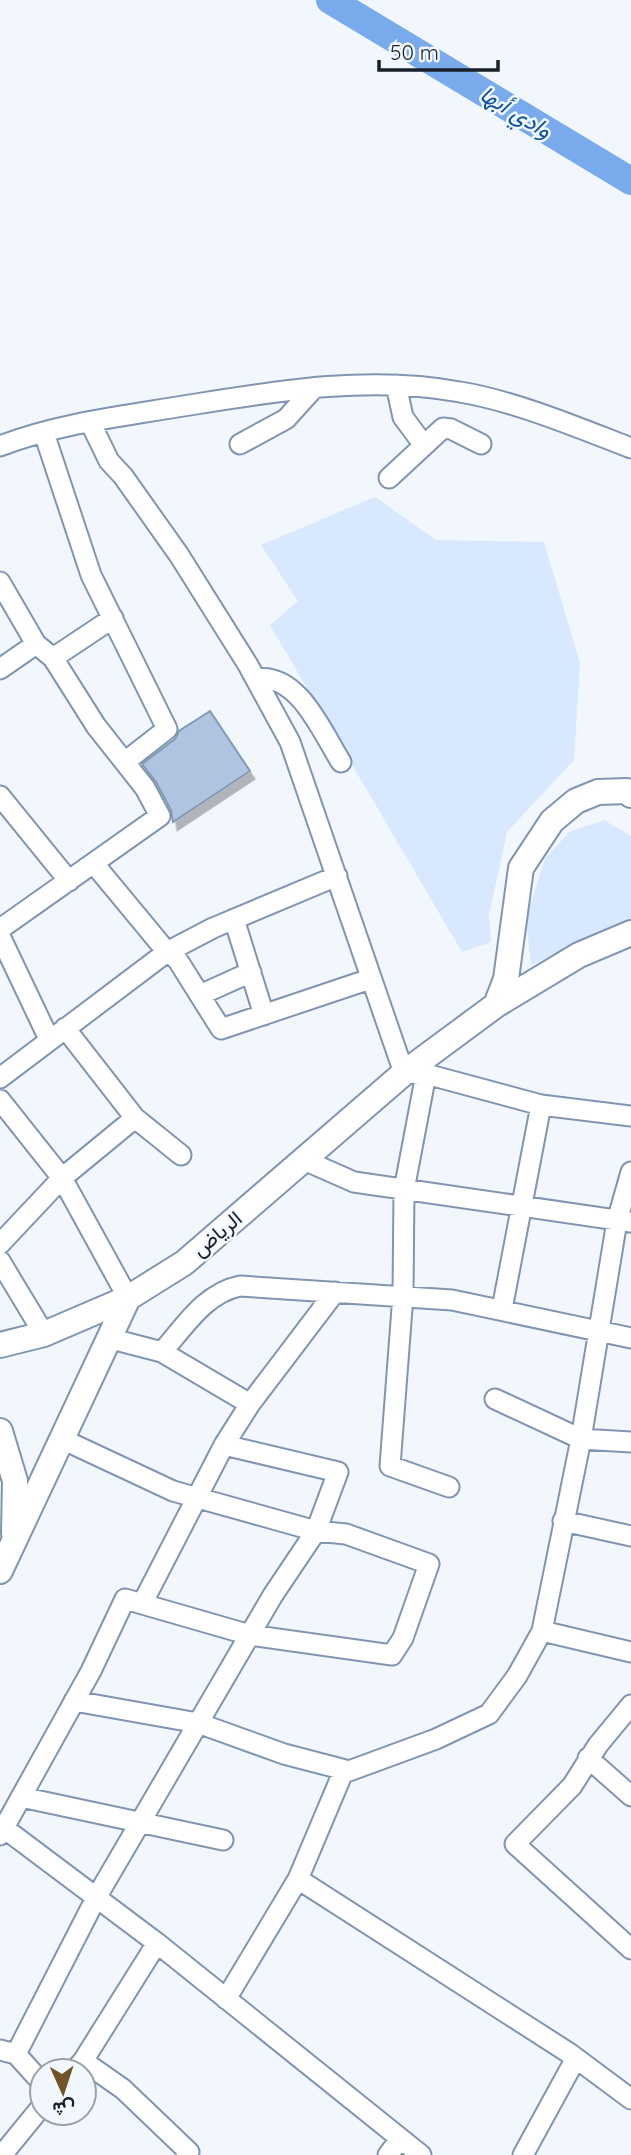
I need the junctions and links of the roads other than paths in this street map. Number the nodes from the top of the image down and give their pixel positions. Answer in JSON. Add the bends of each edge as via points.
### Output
{"nodes":[{"id":1,"x":396,"y":385,"type":"junction"},
{"id":2,"x":314,"y":388,"type":"junction"},
{"id":3,"x":90,"y":422,"type":"junction"},
{"id":4,"x":44,"y":433,"type":"junction"},
{"id":5,"x":240,"y":444,"type":"dead end"},
{"id":6,"x":423,"y":444,"type":"junction"},
{"id":7,"x":481,"y":444,"type":"dead end"},
{"id":8,"x":0,"y":446,"type":"edge"},
{"id":9,"x":631,"y":449,"type":"edge"},
{"id":10,"x":389,"y":478,"type":"dead end"},
{"id":11,"x":0,"y":582,"type":"edge"},
{"id":12,"x":113,"y":618,"type":"junction"},
{"id":13,"x":36,"y":644,"type":"junction"},
{"id":14,"x":53,"y":658,"type":"junction"},
{"id":15,"x":0,"y":669,"type":"edge"},
{"id":16,"x":256,"y":679,"type":"junction"},
{"id":17,"x":127,"y":761,"type":"junction"},
{"id":18,"x":341,"y":762,"type":"dead end"},
{"id":19,"x":631,"y":795,"type":"edge"},
{"id":20,"x":0,"y":796,"type":"edge"},
{"id":21,"x":95,"y":865,"type":"junction"},
{"id":22,"x":337,"y":876,"type":"junction"},
{"id":23,"x":69,"y":881,"type":"junction"},
{"id":24,"x":234,"y":919,"type":"junction"},
{"id":25,"x":0,"y":929,"type":"edge"},
{"id":26,"x":631,"y":933,"type":"edge"},
{"id":27,"x":0,"y":936,"type":"edge"},
{"id":28,"x":167,"y":952,"type":"junction"},
{"id":29,"x":251,"y":972,"type":"junction"},
{"id":30,"x":370,"y":979,"type":"junction"},
{"id":31,"x":200,"y":995,"type":"junction"},
{"id":32,"x":496,"y":1005,"type":"junction"},
{"id":33,"x":264,"y":1015,"type":"junction"},
{"id":34,"x":57,"y":1033,"type":"junction"},
{"id":35,"x":415,"y":1074,"type":"junction"},
{"id":36,"x":0,"y":1078,"type":"edge"},
{"id":37,"x":0,"y":1100,"type":"edge"},
{"id":38,"x":541,"y":1105,"type":"junction"},
{"id":39,"x":631,"y":1116,"type":"edge"},
{"id":40,"x":135,"y":1118,"type":"junction"},
{"id":41,"x":181,"y":1156,"type":"dead end"},
{"id":42,"x":304,"y":1160,"type":"junction"},
{"id":43,"x":631,"y":1172,"type":"edge"},
{"id":44,"x":62,"y":1178,"type":"junction"},
{"id":45,"x":404,"y":1190,"type":"junction"},
{"id":46,"x":524,"y":1206,"type":"junction"},
{"id":47,"x":624,"y":1221,"type":"edge"},
{"id":48,"x":0,"y":1244,"type":"edge"},
{"id":49,"x":0,"y":1261,"type":"edge"},
{"id":50,"x":335,"y":1292,"type":"junction"},
{"id":51,"x":403,"y":1295,"type":"junction"},
{"id":52,"x":128,"y":1298,"type":"junction"},
{"id":53,"x":502,"y":1309,"type":"junction"},
{"id":54,"x":598,"y":1332,"type":"junction"},
{"id":55,"x":44,"y":1334,"type":"junction"},
{"id":56,"x":108,"y":1338,"type":"junction"},
{"id":57,"x":631,"y":1338,"type":"edge"},
{"id":58,"x":0,"y":1345,"type":"edge"},
{"id":59,"x":162,"y":1353,"type":"junction"},
{"id":60,"x":495,"y":1399,"type":"dead end"},
{"id":61,"x":250,"y":1404,"type":"junction"},
{"id":62,"x":0,"y":1431,"type":"edge"},
{"id":63,"x":581,"y":1439,"type":"junction"},
{"id":64,"x":64,"y":1440,"type":"junction"},
{"id":65,"x":631,"y":1442,"type":"edge"},
{"id":66,"x":224,"y":1446,"type":"junction"},
{"id":67,"x":449,"y":1487,"type":"dead end"},
{"id":68,"x":198,"y":1498,"type":"junction"},
{"id":69,"x":563,"y":1521,"type":"junction"},
{"id":70,"x":316,"y":1531,"type":"junction"},
{"id":71,"x":631,"y":1536,"type":"edge"},
{"id":72,"x":7,"y":1539,"type":"edge"},
{"id":73,"x":0,"y":1571,"type":"edge"},
{"id":74,"x":142,"y":1604,"type":"junction"},
{"id":75,"x":542,"y":1631,"type":"junction"},
{"id":76,"x":250,"y":1635,"type":"junction"},
{"id":77,"x":631,"y":1652,"type":"edge"},
{"id":78,"x":74,"y":1701,"type":"junction"},
{"id":79,"x":631,"y":1705,"type":"edge"},
{"id":80,"x":198,"y":1723,"type":"junction"},
{"id":81,"x":588,"y":1758,"type":"junction"},
{"id":82,"x":344,"y":1770,"type":"junction"},
{"id":83,"x":631,"y":1796,"type":"edge"},
{"id":84,"x":21,"y":1797,"type":"junction"},
{"id":85,"x":140,"y":1822,"type":"junction"},
{"id":86,"x":1,"y":1829,"type":"edge"},
{"id":87,"x":223,"y":1840,"type":"dead end"},
{"id":88,"x":298,"y":1879,"type":"junction"},
{"id":89,"x":96,"y":1898,"type":"junction"},
{"id":90,"x":157,"y":1943,"type":"junction"},
{"id":91,"x":631,"y":1949,"type":"edge"},
{"id":92,"x":226,"y":1999,"type":"junction"},
{"id":93,"x":8,"y":2052,"type":"edge"},
{"id":94,"x":84,"y":2057,"type":"edge"},
{"id":95,"x":576,"y":2058,"type":"junction"},
{"id":96,"x":28,"y":2070,"type":"edge"},
{"id":97,"x":98,"y":2077,"type":"edge"},
{"id":98,"x":631,"y":2099,"type":"edge"},
{"id":99,"x":28,"y":2123,"type":"edge"},
{"id":100,"x":394,"y":2147,"type":"edge"},
{"id":101,"x":2,"y":2155,"type":"edge"},
{"id":102,"x":186,"y":2155,"type":"edge"},
{"id":103,"x":421,"y":2155,"type":"edge"},
{"id":104,"x":523,"y":2155,"type":"edge"}],
"edges":[{"from":1,"to":2,"type":"street"},
{"from":1,"to":6,"type":"street","via":[[402,417]]},
{"from":1,"to":9,"type":"street","via":[[461,392],[572,425]]},
{"from":2,"to":3,"type":"street"},
{"from":2,"to":5,"type":"street","via":[[286,419]]},
{"from":3,"to":4,"type":"street"},
{"from":3,"to":16,"type":"street","via":[[109,461],[179,555]]},
{"from":4,"to":8,"type":"street"},
{"from":4,"to":12,"type":"street","via":[[91,575]]},
{"from":6,"to":7,"type":"street","via":[[443,428]]},
{"from":6,"to":10,"type":"street"},
{"from":11,"to":13,"type":"street"},
{"from":12,"to":14,"type":"street"},
{"from":12,"to":17,"type":"street","via":[[167,729]]},
{"from":13,"to":14,"type":"street"},
{"from":13,"to":15,"type":"street"},
{"from":14,"to":17,"type":"street","via":[[96,726]]},
{"from":16,"to":18,"type":"street","via":[[270,677],[291,688]]},
{"from":16,"to":22,"type":"street","via":[[290,742]]},
{"from":17,"to":21,"type":"street","via":[[160,817]]},
{"from":19,"to":32,"type":"street","via":[[598,792],[576,801],[552,821],[526,860],[516,892],[506,979]]},
{"from":20,"to":23,"type":"street"},
{"from":21,"to":23,"type":"street"},
{"from":21,"to":28,"type":"street"},
{"from":22,"to":24,"type":"street"},
{"from":22,"to":30,"type":"street"},
{"from":23,"to":25,"type":"street"},
{"from":24,"to":28,"type":"street"},
{"from":24,"to":29,"type":"street"},
{"from":26,"to":32,"type":"street","name":"الرياض","via":[[579,955]]},
{"from":27,"to":34,"type":"street"},
{"from":28,"to":31,"type":"street","via":[[177,959]]},
{"from":28,"to":34,"type":"street"},
{"from":29,"to":31,"type":"street"},
{"from":29,"to":33,"type":"street"},
{"from":30,"to":33,"type":"street"},
{"from":30,"to":35,"type":"street"},
{"from":31,"to":33,"type":"street","via":[[221,1029]]},
{"from":32,"to":35,"type":"street","name":"الرياض"},
{"from":34,"to":36,"type":"street"},
{"from":34,"to":40,"type":"street"},
{"from":35,"to":38,"type":"street"},
{"from":35,"to":42,"type":"street","name":"الرياض"},
{"from":35,"to":45,"type":"street"},
{"from":37,"to":44,"type":"street"},
{"from":38,"to":39,"type":"street"},
{"from":38,"to":46,"type":"street"},
{"from":40,"to":41,"type":"street"},
{"from":40,"to":44,"type":"street"},
{"from":42,"to":45,"type":"street","via":[[354,1182]]},
{"from":42,"to":52,"type":"street","name":"الرياض","via":[[184,1262]]},
{"from":43,"to":47,"type":"street"},
{"from":44,"to":48,"type":"street"},
{"from":44,"to":52,"type":"street"},
{"from":45,"to":46,"type":"street"},
{"from":45,"to":51,"type":"street"},
{"from":46,"to":47,"type":"street"},
{"from":46,"to":53,"type":"street"},
{"from":47,"to":54,"type":"street"},
{"from":49,"to":55,"type":"street"},
{"from":50,"to":51,"type":"street"},
{"from":50,"to":59,"type":"street","via":[[224,1289],[208,1300]]},
{"from":50,"to":61,"type":"street"},
{"from":51,"to":53,"type":"street"},
{"from":51,"to":67,"type":"street","via":[[390,1466]]},
{"from":52,"to":55,"type":"street","name":"الرياض"},
{"from":52,"to":56,"type":"street"},
{"from":53,"to":54,"type":"street"},
{"from":54,"to":57,"type":"street"},
{"from":54,"to":63,"type":"street"},
{"from":55,"to":58,"type":"street","name":"الرياض"},
{"from":56,"to":59,"type":"street"},
{"from":56,"to":64,"type":"street"},
{"from":59,"to":61,"type":"street"},
{"from":60,"to":63,"type":"street"},
{"from":61,"to":66,"type":"street"},
{"from":62,"to":72,"type":"street","via":[[15,1481]]},
{"from":63,"to":65,"type":"street"},
{"from":63,"to":69,"type":"street"},
{"from":64,"to":68,"type":"street","via":[[173,1491]]},
{"from":64,"to":72,"type":"street"},
{"from":66,"to":68,"type":"street"},
{"from":66,"to":70,"type":"street","via":[[338,1472]]},
{"from":68,"to":70,"type":"street"},
{"from":68,"to":74,"type":"street"},
{"from":69,"to":71,"type":"street"},
{"from":69,"to":75,"type":"street"},
{"from":70,"to":76,"type":"street"},
{"from":70,"to":76,"type":"street","via":[[365,1540],[429,1564],[404,1638],[391,1655]]},
{"from":72,"to":73,"type":"street"},
{"from":74,"to":76,"type":"street"},
{"from":74,"to":78,"type":"street","via":[[125,1599]]},
{"from":75,"to":77,"type":"street"},
{"from":75,"to":82,"type":"street","via":[[489,1714],[436,1740]]},
{"from":76,"to":80,"type":"street"},
{"from":78,"to":80,"type":"street"},
{"from":78,"to":84,"type":"street"},
{"from":79,"to":81,"type":"street"},
{"from":80,"to":82,"type":"street"},
{"from":80,"to":85,"type":"street"},
{"from":81,"to":83,"type":"street"},
{"from":81,"to":91,"type":"street","via":[[572,1786],[515,1844]]},
{"from":82,"to":88,"type":"street"},
{"from":84,"to":85,"type":"street"},
{"from":84,"to":86,"type":"street"},
{"from":85,"to":87,"type":"street"},
{"from":85,"to":89,"type":"street"},
{"from":86,"to":89,"type":"street"},
{"from":88,"to":92,"type":"street"},
{"from":88,"to":95,"type":"street"},
{"from":89,"to":90,"type":"street"},
{"from":89,"to":93,"type":"street"},
{"from":90,"to":92,"type":"street"},
{"from":90,"to":94,"type":"street"},
{"from":92,"to":100,"type":"street"},
{"from":93,"to":96,"type":"street"},
{"from":95,"to":98,"type":"street"},
{"from":95,"to":104,"type":"street"},
{"from":97,"to":102,"type":"street","via":[[123,2090],[189,2152]]},
{"from":99,"to":101,"type":"street"},
{"from":100,"to":103,"type":"street"}]}
